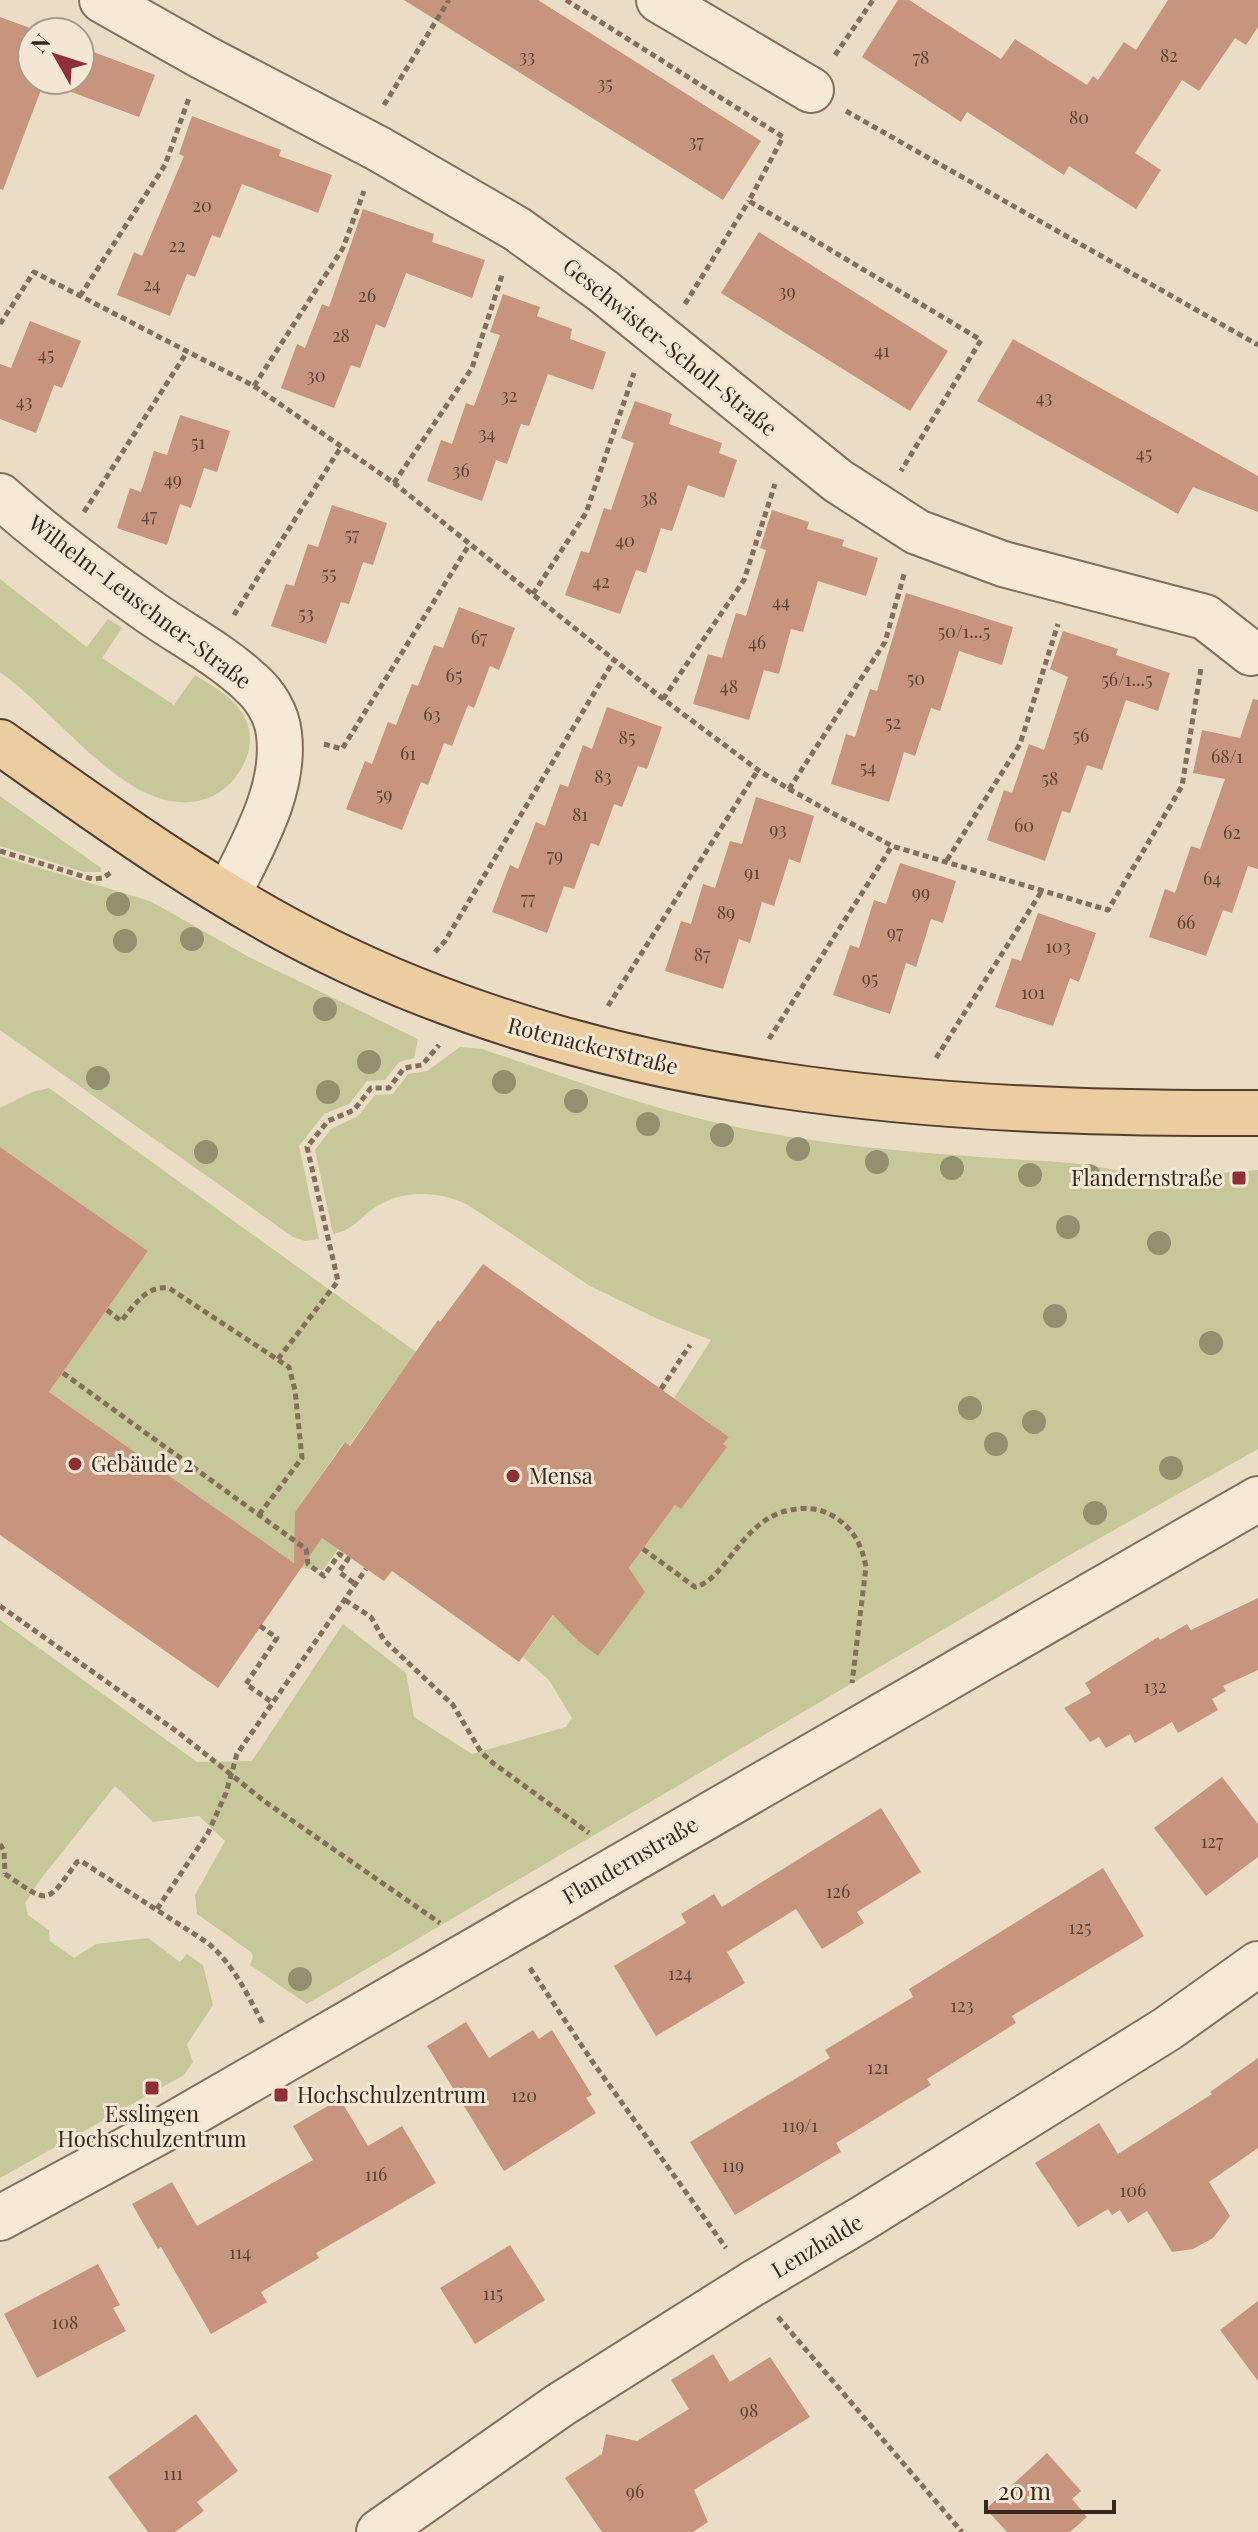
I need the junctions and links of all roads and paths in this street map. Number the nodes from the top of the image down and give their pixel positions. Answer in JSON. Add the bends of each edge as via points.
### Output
{"nodes":[{"id":1,"x":102,"y":0,"type":"edge"},
{"id":2,"x":449,"y":0,"type":"edge"},
{"id":3,"x":566,"y":0,"type":"edge"},
{"id":4,"x":659,"y":0,"type":"edge"},
{"id":5,"x":873,"y":0,"type":"edge"},
{"id":6,"x":811,"y":90,"type":"junction"},
{"id":7,"x":381,"y":111,"type":"dead end"},
{"id":8,"x":182,"y":120,"type":"dead end"},
{"id":9,"x":749,"y":201,"type":"junction"},
{"id":10,"x":360,"y":202,"type":"dead end"},
{"id":11,"x":498,"y":290,"type":"dead end"},
{"id":12,"x":80,"y":296,"type":"junction"},
{"id":13,"x":680,"y":311,"type":"dead end"},
{"id":14,"x":0,"y":324,"type":"edge"},
{"id":15,"x":1258,"y":345,"type":"edge"},
{"id":16,"x":187,"y":352,"type":"junction"},
{"id":17,"x":254,"y":386,"type":"junction"},
{"id":18,"x":624,"y":403,"type":"dead end"},
{"id":19,"x":341,"y":447,"type":"junction"},
{"id":20,"x":394,"y":483,"type":"junction"},
{"id":21,"x":893,"y":483,"type":"dead end"},
{"id":22,"x":771,"y":495,"type":"dead end"},
{"id":23,"x":0,"y":496,"type":"edge"},
{"id":24,"x":76,"y":524,"type":"dead end"},
{"id":25,"x":469,"y":545,"type":"junction"},
{"id":26,"x":901,"y":584,"type":"dead end"},
{"id":27,"x":533,"y":594,"type":"junction"},
{"id":28,"x":232,"y":617,"type":"dead end"},
{"id":29,"x":1054,"y":638,"type":"dead end"},
{"id":30,"x":1251,"y":653,"type":"dead end"},
{"id":31,"x":614,"y":660,"type":"junction"},
{"id":32,"x":663,"y":699,"type":"junction"},
{"id":33,"x":1195,"y":711,"type":"dead end"},
{"id":34,"x":0,"y":742,"type":"edge"},
{"id":35,"x":319,"y":743,"type":"dead end"},
{"id":36,"x":758,"y":770,"type":"junction"},
{"id":37,"x":789,"y":789,"type":"junction"},
{"id":38,"x":152,"y":845,"type":"junction"},
{"id":39,"x":892,"y":846,"type":"junction"},
{"id":40,"x":0,"y":851,"type":"edge"},
{"id":41,"x":947,"y":860,"type":"junction"},
{"id":42,"x":1043,"y":889,"type":"junction"},
{"id":43,"x":228,"y":895,"type":"junction"},
{"id":44,"x":445,"y":941,"type":"dead end"},
{"id":45,"x":608,"y":1006,"type":"dead end"},
{"id":46,"x":458,"y":1007,"type":"junction"},
{"id":47,"x":769,"y":1039,"type":"dead end"},
{"id":48,"x":934,"y":1062,"type":"dead end"},
{"id":49,"x":1258,"y":1113,"type":"edge"},
{"id":50,"x":107,"y":1310,"type":"dead end"},
{"id":51,"x":690,"y":1345,"type":"dead end"},
{"id":52,"x":278,"y":1359,"type":"junction"},
{"id":53,"x":63,"y":1373,"type":"dead end"},
{"id":54,"x":661,"y":1389,"type":"dead end"},
{"id":55,"x":1258,"y":1499,"type":"edge"},
{"id":56,"x":258,"y":1516,"type":"junction"},
{"id":57,"x":643,"y":1549,"type":"dead end"},
{"id":58,"x":366,"y":1569,"type":"dead end"},
{"id":59,"x":355,"y":1584,"type":"junction"},
{"id":60,"x":345,"y":1600,"type":"junction"},
{"id":61,"x":0,"y":1606,"type":"edge"},
{"id":62,"x":260,"y":1626,"type":"dead end"},
{"id":63,"x":273,"y":1703,"type":"junction"},
{"id":64,"x":854,"y":1731,"type":"junction"},
{"id":65,"x":231,"y":1773,"type":"junction"},
{"id":66,"x":0,"y":1844,"type":"edge"},
{"id":67,"x":615,"y":1869,"type":"junction"},
{"id":68,"x":2,"y":1876,"type":"edge"},
{"id":69,"x":157,"y":1909,"type":"junction"},
{"id":70,"x":475,"y":1948,"type":"junction"},
{"id":71,"x":1258,"y":1964,"type":"edge"},
{"id":72,"x":530,"y":1968,"type":"dead end"},
{"id":73,"x":283,"y":2060,"type":"junction"},
{"id":74,"x":0,"y":2218,"type":"edge"},
{"id":75,"x":379,"y":2532,"type":"edge"}],
"edges":[{"from":1,"to":30,"type":"street","name":"Geschwister-Scholl-Straße","via":[[517,229],[603,291],[838,481],[917,532],[1003,564],[1205,617]]},
{"from":2,"to":7,"type":"path"},
{"from":3,"to":9,"type":"path","via":[[783,137]]},
{"from":4,"to":6,"type":"street"},
{"from":5,"to":6,"type":"path"},
{"from":6,"to":15,"type":"path"},
{"from":8,"to":12,"type":"path","via":[[165,165]]},
{"from":9,"to":13,"type":"path"},
{"from":9,"to":21,"type":"path","via":[[981,340]]},
{"from":10,"to":17,"type":"path","via":[[343,248]]},
{"from":11,"to":20,"type":"path","via":[[472,368]]},
{"from":12,"to":14,"type":"path","via":[[34,272]]},
{"from":12,"to":16,"type":"path"},
{"from":16,"to":17,"type":"path"},
{"from":16,"to":24,"type":"path"},
{"from":17,"to":19,"type":"path"},
{"from":18,"to":27,"type":"path","via":[[586,513]]},
{"from":19,"to":20,"type":"path"},
{"from":19,"to":28,"type":"path"},
{"from":20,"to":25,"type":"path"},
{"from":22,"to":32,"type":"path","via":[[744,580]]},
{"from":23,"to":43,"type":"street","name":"Wilhelm-Leuschner-Straße","via":[[111,584],[234,669],[265,698],[280,736],[276,778],[269,806]]},
{"from":25,"to":27,"type":"path"},
{"from":25,"to":35,"type":"path","via":[[342,749]]},
{"from":26,"to":37,"type":"path","via":[[885,642]]},
{"from":27,"to":31,"type":"path"},
{"from":29,"to":41,"type":"path","via":[[1020,744]]},
{"from":31,"to":32,"type":"path"},
{"from":31,"to":44,"type":"path"},
{"from":32,"to":36,"type":"path"},
{"from":33,"to":42,"type":"path","via":[[1182,786],[1108,910]]},
{"from":34,"to":38,"type":"main road","name":"Rotenackerstraße"},
{"from":36,"to":37,"type":"path"},
{"from":36,"to":45,"type":"path"},
{"from":37,"to":39,"type":"path"},
{"from":38,"to":40,"type":"path","via":[[98,879]]},
{"from":38,"to":43,"type":"main road","name":"Rotenackerstraße"},
{"from":39,"to":41,"type":"path"},
{"from":39,"to":47,"type":"path"},
{"from":41,"to":42,"type":"path"},
{"from":42,"to":48,"type":"path"},
{"from":43,"to":46,"type":"main road","name":"Rotenackerstraße","via":[[321,947]]},
{"from":46,"to":49,"type":"main road","name":"Rotenackerstraße","via":[[595,1049],[763,1083],[1069,1112]]},
{"from":46,"to":52,"type":"path","via":[[446,1037],[422,1065],[404,1068],[389,1088],[371,1088],[354,1110],[328,1121],[307,1147],[338,1281]]},
{"from":50,"to":52,"type":"path","via":[[121,1321],[143,1295],[169,1288]]},
{"from":51,"to":54,"type":"path"},
{"from":52,"to":56,"type":"path","via":[[289,1367],[295,1390],[302,1458]]},
{"from":53,"to":56,"type":"path"},
{"from":55,"to":64,"type":"street","name":"Flandernstraße"},
{"from":56,"to":59,"type":"path","via":[[306,1549],[308,1564],[324,1576],[339,1554],[348,1559],[339,1572]]},
{"from":57,"to":64,"type":"path","via":[[695,1587],[708,1581],[774,1513],[810,1508],[847,1526],[863,1551],[866,1567],[850,1701]]},
{"from":58,"to":59,"type":"path"},
{"from":59,"to":60,"type":"path"},
{"from":60,"to":63,"type":"path"},
{"from":60,"to":67,"type":"path","via":[[371,1617],[384,1640],[453,1705],[481,1752],[584,1827]]},
{"from":61,"to":65,"type":"path"},
{"from":62,"to":63,"type":"path","via":[[277,1638],[246,1684]]},
{"from":63,"to":65,"type":"path","via":[[237,1754]]},
{"from":64,"to":67,"type":"street","name":"Flandernstraße"},
{"from":65,"to":69,"type":"path","via":[[208,1833]]},
{"from":65,"to":70,"type":"path"},
{"from":66,"to":68,"type":"path"},
{"from":67,"to":70,"type":"street","name":"Flandernstraße"},
{"from":68,"to":69,"type":"path","via":[[47,1898],[81,1861]]},
{"from":69,"to":73,"type":"path","via":[[224,1957]]},
{"from":70,"to":72,"type":"path","via":[[523,1956]]},
{"from":70,"to":73,"type":"street","name":"Flandernstraße"},
{"from":71,"to":75,"type":"street","name":"Lenzhalde","via":[[1167,2029],[560,2405]]},
{"from":73,"to":74,"type":"street","name":"Flandernstraße"}]}
